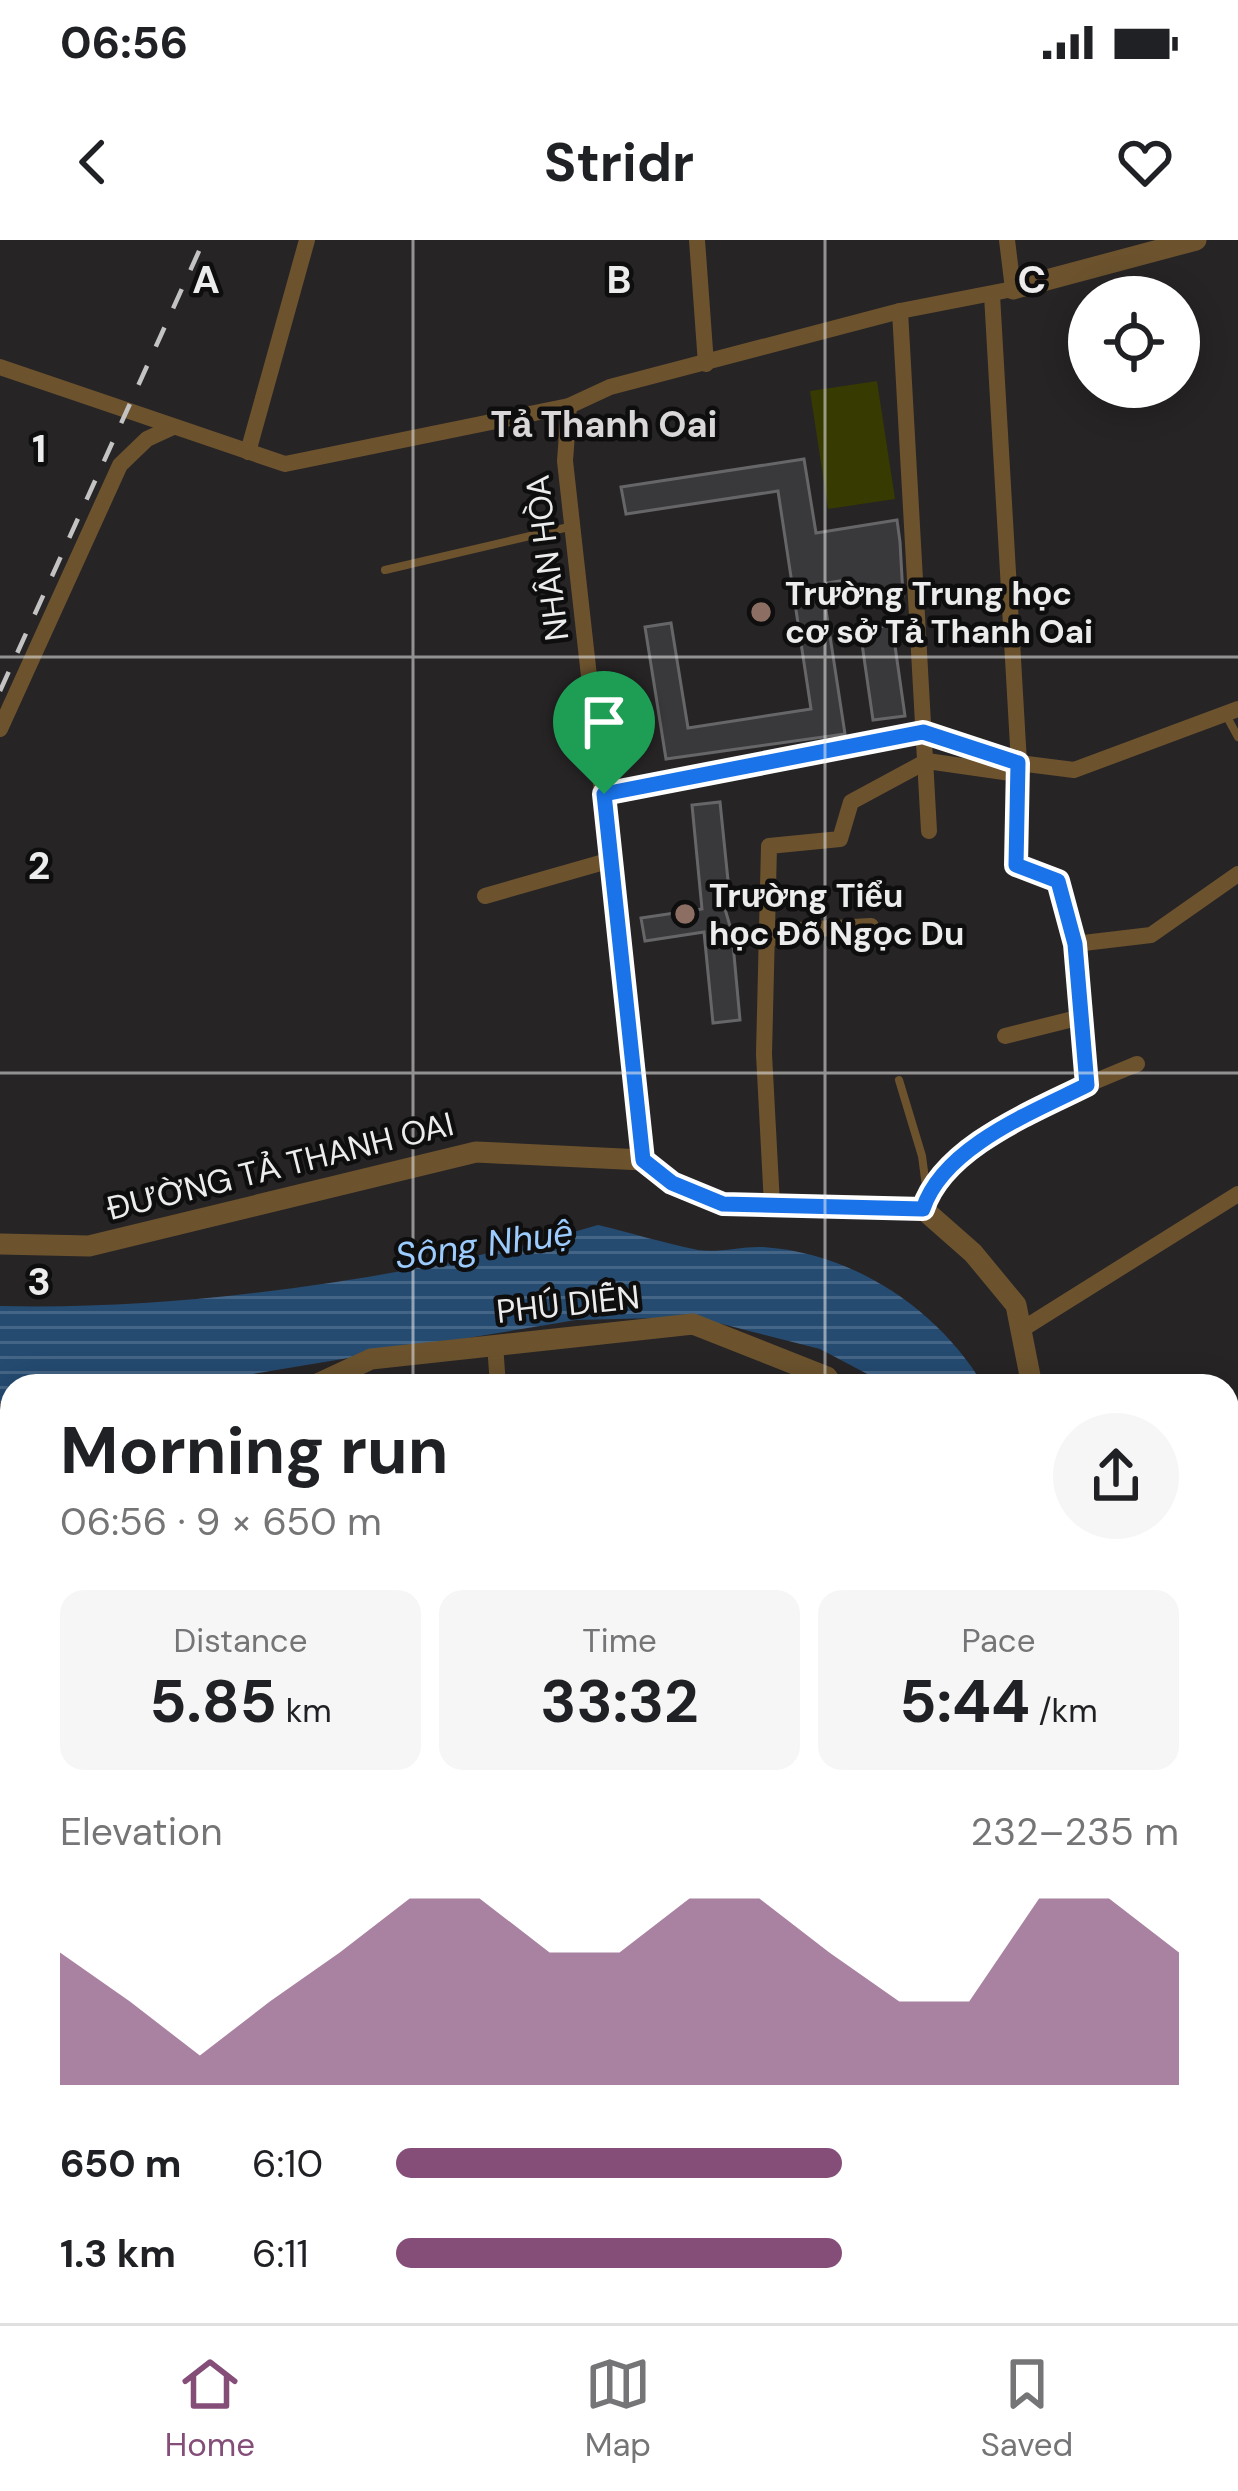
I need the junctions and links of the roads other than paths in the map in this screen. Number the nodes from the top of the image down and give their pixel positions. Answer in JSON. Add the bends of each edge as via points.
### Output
{"nodes":[{"id":1,"x":307,"y":240,"type":"edge"},
{"id":2,"x":697,"y":240,"type":"edge"},
{"id":3,"x":1007,"y":240,"type":"edge"},
{"id":4,"x":1196,"y":240,"type":"edge"},
{"id":5,"x":1002,"y":292,"type":"junction"},
{"id":6,"x":900,"y":311,"type":"junction"},
{"id":7,"x":706,"y":364,"type":"junction"},
{"id":8,"x":0,"y":368,"type":"edge"},
{"id":9,"x":568,"y":406,"type":"junction"},
{"id":10,"x":172,"y":427,"type":"junction"},
{"id":11,"x":248,"y":452,"type":"junction"},
{"id":12,"x":574,"y":526,"type":"junction"},
{"id":13,"x":385,"y":570,"type":"dead end"},
{"id":14,"x":1232,"y":711,"type":"edge"},
{"id":15,"x":0,"y":729,"type":"edge"},
{"id":16,"x":923,"y":732,"type":"junction"},
{"id":17,"x":1238,"y":737,"type":"edge"},
{"id":18,"x":927,"y":761,"type":"junction"},
{"id":19,"x":1018,"y":769,"type":"junction"},
{"id":20,"x":604,"y":794,"type":"junction"},
{"id":21,"x":929,"y":831,"type":"dead end"},
{"id":22,"x":611,"y":860,"type":"junction"},
{"id":23,"x":1238,"y":874,"type":"edge"},
{"id":24,"x":485,"y":896,"type":"dead end"},
{"id":25,"x":871,"y":926,"type":"dead end"},
{"id":26,"x":764,"y":941,"type":"junction"},
{"id":27,"x":1075,"y":944,"type":"junction"},
{"id":28,"x":1081,"y":1017,"type":"junction"},
{"id":29,"x":1005,"y":1036,"type":"dead end"},
{"id":30,"x":1137,"y":1064,"type":"dead end"},
{"id":31,"x":899,"y":1080,"type":"dead end"},
{"id":32,"x":1087,"y":1085,"type":"junction"},
{"id":33,"x":643,"y":1160,"type":"junction"},
{"id":34,"x":1238,"y":1194,"type":"edge"},
{"id":35,"x":926,"y":1203,"type":"junction"},
{"id":36,"x":772,"y":1205,"type":"junction"},
{"id":37,"x":0,"y":1244,"type":"edge"},
{"id":38,"x":1021,"y":1330,"type":"junction"},
{"id":39,"x":495,"y":1344,"type":"junction"},
{"id":40,"x":339,"y":1374,"type":"edge"},
{"id":41,"x":497,"y":1374,"type":"edge"},
{"id":42,"x":811,"y":1374,"type":"edge"},
{"id":43,"x":1030,"y":1374,"type":"edge"}],
"edges":[{"from":1,"to":11,"type":"street"},
{"from":2,"to":7,"type":"street"},
{"from":3,"to":5,"type":"street"},
{"from":4,"to":5,"type":"street"},
{"from":5,"to":6,"type":"street"},
{"from":5,"to":19,"type":"street"},
{"from":6,"to":7,"type":"street"},
{"from":6,"to":16,"type":"street"},
{"from":7,"to":9,"type":"street"},
{"from":8,"to":10,"type":"street"},
{"from":9,"to":11,"type":"street","via":[[285,464]]},
{"from":9,"to":12,"type":"street","name":"NHÂN HÒA"},
{"from":10,"to":11,"type":"street"},
{"from":10,"to":15,"type":"street","via":[[120,465]]},
{"from":12,"to":13,"type":"lane"},
{"from":12,"to":20,"type":"street","name":"NHÂN HÒA"},
{"from":14,"to":17,"type":"lane"},
{"from":14,"to":19,"type":"street","via":[[1074,770]]},
{"from":16,"to":18,"type":"street"},
{"from":16,"to":19,"type":"street"},
{"from":16,"to":20,"type":"street"},
{"from":18,"to":19,"type":"street"},
{"from":18,"to":21,"type":"street"},
{"from":18,"to":26,"type":"street","via":[[851,802],[840,839],[769,846]]},
{"from":19,"to":27,"type":"street","via":[[1016,865],[1058,881]]},
{"from":20,"to":22,"type":"street","name":"NHÂN HÒA"},
{"from":22,"to":24,"type":"street"},
{"from":22,"to":33,"type":"street","name":"NHÂN HÒA"},
{"from":23,"to":27,"type":"street","via":[[1151,934]]},
{"from":25,"to":26,"type":"street","via":[[798,930]]},
{"from":26,"to":36,"type":"street"},
{"from":27,"to":28,"type":"street"},
{"from":28,"to":29,"type":"street"},
{"from":28,"to":32,"type":"street"},
{"from":30,"to":32,"type":"street"},
{"from":31,"to":35,"type":"lane","via":[[922,1156]]},
{"from":32,"to":35,"type":"street","via":[[961,1157]]},
{"from":33,"to":36,"type":"street","name":"ĐƯỜNG TẢ THANH OAI","via":[[672,1183],[723,1204]]},
{"from":33,"to":37,"type":"street","name":"ĐƯỜNG TẢ THANH OAI","via":[[476,1152],[88,1246]]},
{"from":34,"to":38,"type":"street"},
{"from":35,"to":36,"type":"street","name":"ĐƯỜNG TẢ THANH OAI"},
{"from":35,"to":38,"type":"street","via":[[1016,1305]]},
{"from":38,"to":43,"type":"street"},
{"from":39,"to":40,"type":"street","name":"PHÚ DIỄN","via":[[371,1359]]},
{"from":39,"to":41,"type":"street"},
{"from":39,"to":42,"type":"street","name":"PHÚ DIỄN","via":[[694,1324]]}]}
